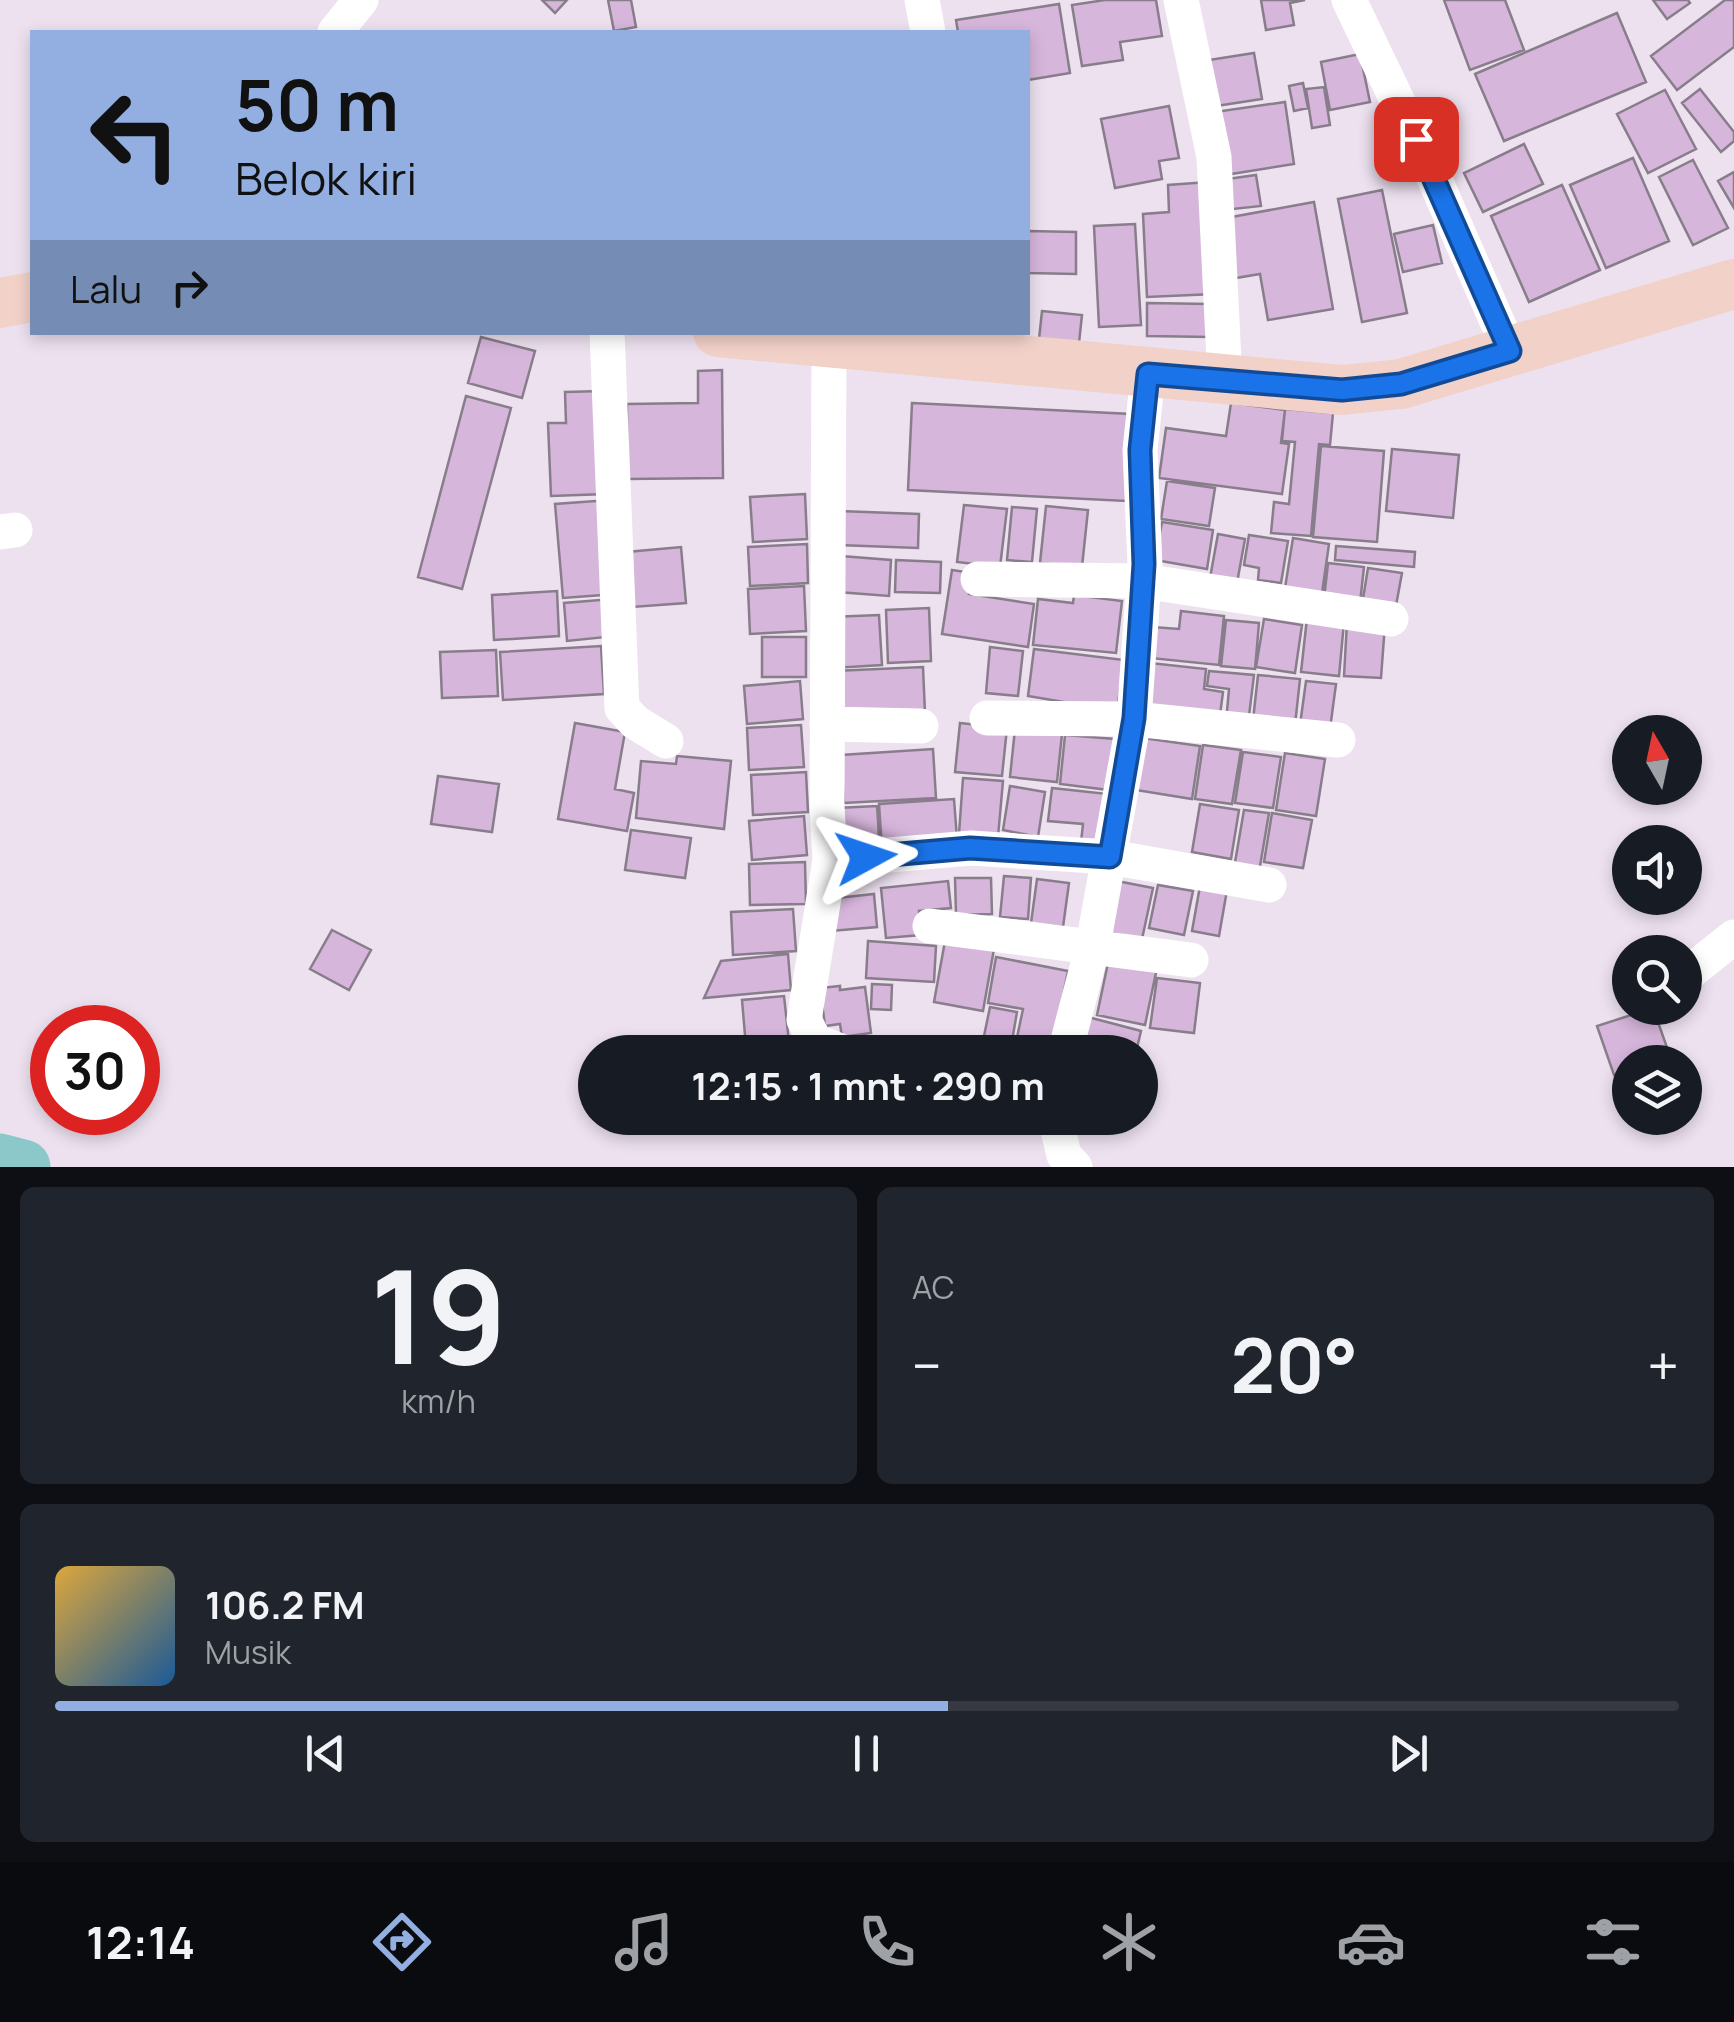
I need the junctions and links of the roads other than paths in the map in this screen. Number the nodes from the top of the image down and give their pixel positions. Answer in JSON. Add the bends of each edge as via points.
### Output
{"nodes":[{"id":1,"x":361,"y":0,"type":"edge"},
{"id":2,"x":922,"y":0,"type":"edge"},
{"id":3,"x":1181,"y":0,"type":"edge"},
{"id":4,"x":1349,"y":0,"type":"edge"},
{"id":5,"x":336,"y":30,"type":"edge"},
{"id":6,"x":928,"y":30,"type":"edge"},
{"id":7,"x":1734,"y":284,"type":"edge"},
{"id":8,"x":30,"y":297,"type":"edge"},
{"id":9,"x":0,"y":303,"type":"edge"},
{"id":10,"x":608,"y":335,"type":"edge"},
{"id":11,"x":746,"y":335,"type":"edge"},
{"id":12,"x":829,"y":344,"type":"junction"},
{"id":13,"x":1510,"y":351,"type":"junction"},
{"id":14,"x":1148,"y":374,"type":"junction"},
{"id":15,"x":1225,"y":382,"type":"junction"},
{"id":16,"x":978,"y":578,"type":"dead end"},
{"id":17,"x":1144,"y":581,"type":"junction"},
{"id":18,"x":1391,"y":620,"type":"dead end"},
{"id":19,"x":987,"y":718,"type":"dead end"},
{"id":20,"x":1134,"y":718,"type":"junction"},
{"id":21,"x":827,"y":724,"type":"junction"},
{"id":22,"x":921,"y":726,"type":"dead end"},
{"id":23,"x":1338,"y":740,"type":"dead end"},
{"id":24,"x":666,"y":741,"type":"dead end"},
{"id":25,"x":1110,"y":857,"type":"junction"},
{"id":26,"x":830,"y":860,"type":"junction"},
{"id":27,"x":1269,"y":885,"type":"dead end"},
{"id":28,"x":930,"y":926,"type":"dead end"},
{"id":29,"x":1734,"y":937,"type":"edge"},
{"id":30,"x":1093,"y":945,"type":"junction"},
{"id":31,"x":1190,"y":960,"type":"dead end"},
{"id":32,"x":1702,"y":962,"type":"edge"},
{"id":33,"x":812,"y":1035,"type":"edge"},
{"id":34,"x":1069,"y":1035,"type":"edge"},
{"id":35,"x":1059,"y":1135,"type":"edge"},
{"id":36,"x":1074,"y":1167,"type":"edge"}],
"edges":[{"from":1,"to":5,"type":"street"},
{"from":2,"to":6,"type":"street"},
{"from":3,"to":15,"type":"street","via":[[1214,157]]},
{"from":4,"to":13,"type":"street"},
{"from":7,"to":13,"type":"main road"},
{"from":8,"to":9,"type":"main road"},
{"from":10,"to":24,"type":"street","via":[[622,708]]},
{"from":11,"to":12,"type":"main road"},
{"from":12,"to":14,"type":"main road"},
{"from":12,"to":21,"type":"street"},
{"from":13,"to":15,"type":"main road","via":[[1401,384],[1342,390]]},
{"from":14,"to":15,"type":"main road"},
{"from":14,"to":17,"type":"street","via":[[1140,450]]},
{"from":16,"to":17,"type":"street"},
{"from":17,"to":18,"type":"street"},
{"from":17,"to":20,"type":"street"},
{"from":19,"to":20,"type":"street"},
{"from":20,"to":23,"type":"street"},
{"from":20,"to":25,"type":"street"},
{"from":21,"to":22,"type":"street"},
{"from":21,"to":26,"type":"street"},
{"from":25,"to":26,"type":"street","via":[[970,848]]},
{"from":25,"to":27,"type":"street"},
{"from":25,"to":30,"type":"street"},
{"from":26,"to":33,"type":"street","via":[[804,1020]]},
{"from":28,"to":30,"type":"street"},
{"from":29,"to":32,"type":"street"},
{"from":30,"to":31,"type":"street"},
{"from":30,"to":34,"type":"street"},
{"from":35,"to":36,"type":"street"}]}
